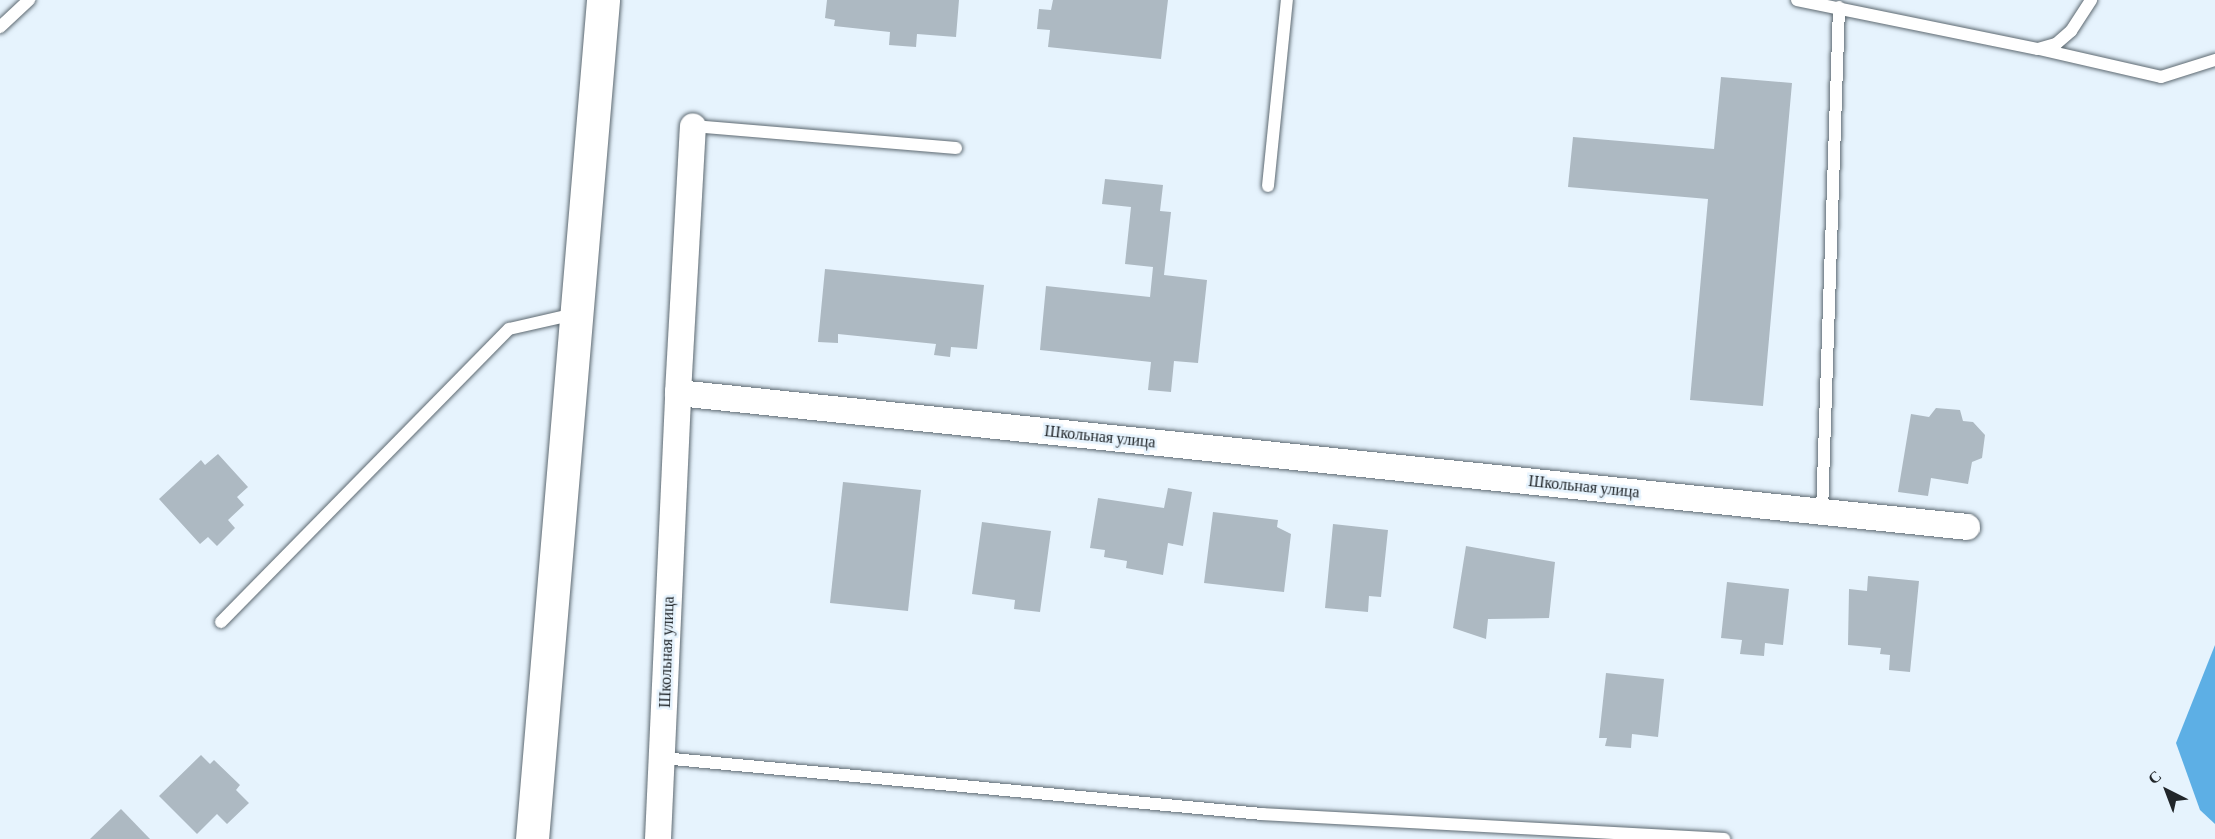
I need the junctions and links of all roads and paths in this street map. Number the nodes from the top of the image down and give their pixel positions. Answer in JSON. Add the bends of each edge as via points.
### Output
{"nodes":[{"id":1,"x":29,"y":0,"type":"edge"},
{"id":2,"x":603,"y":0,"type":"edge"},
{"id":3,"x":1287,"y":0,"type":"edge"},
{"id":4,"x":1797,"y":0,"type":"edge"},
{"id":5,"x":2091,"y":0,"type":"edge"},
{"id":6,"x":1839,"y":7,"type":"junction"},
{"id":7,"x":0,"y":27,"type":"edge"},
{"id":8,"x":2038,"y":49,"type":"junction"},
{"id":9,"x":2215,"y":60,"type":"edge"},
{"id":10,"x":693,"y":126,"type":"joint"},
{"id":11,"x":956,"y":148,"type":"dead end"},
{"id":12,"x":1268,"y":186,"type":"dead end"},
{"id":13,"x":577,"y":314,"type":"junction"},
{"id":14,"x":678,"y":393,"type":"junction"},
{"id":15,"x":1822,"y":512,"type":"junction"},
{"id":16,"x":1967,"y":527,"type":"dead end"},
{"id":17,"x":221,"y":622,"type":"dead end"},
{"id":18,"x":662,"y":758,"type":"junction"},
{"id":19,"x":532,"y":839,"type":"edge"},
{"id":20,"x":658,"y":839,"type":"edge"},
{"id":21,"x":1724,"y":839,"type":"edge"}],
"edges":[{"from":1,"to":7,"type":"lane"},
{"from":2,"to":13,"type":"street"},
{"from":3,"to":12,"type":"lane"},
{"from":4,"to":6,"type":"lane"},
{"from":5,"to":8,"type":"lane","via":[[2071,31],[2056,44]]},
{"from":6,"to":8,"type":"lane"},
{"from":6,"to":15,"type":"lane"},
{"from":8,"to":9,"type":"lane","via":[[2161,77]]},
{"from":10,"to":11,"type":"lane"},
{"from":10,"to":14,"type":"street"},
{"from":13,"to":17,"type":"lane","via":[[509,329]]},
{"from":13,"to":19,"type":"street"},
{"from":14,"to":15,"type":"street","name":"Школьная улица"},
{"from":14,"to":18,"type":"street","name":"Школьная улица"},
{"from":15,"to":16,"type":"street","name":"Школьная улица"},
{"from":18,"to":20,"type":"street","name":"Школьная улица"},
{"from":18,"to":21,"type":"lane","via":[[1262,814]]}]}
